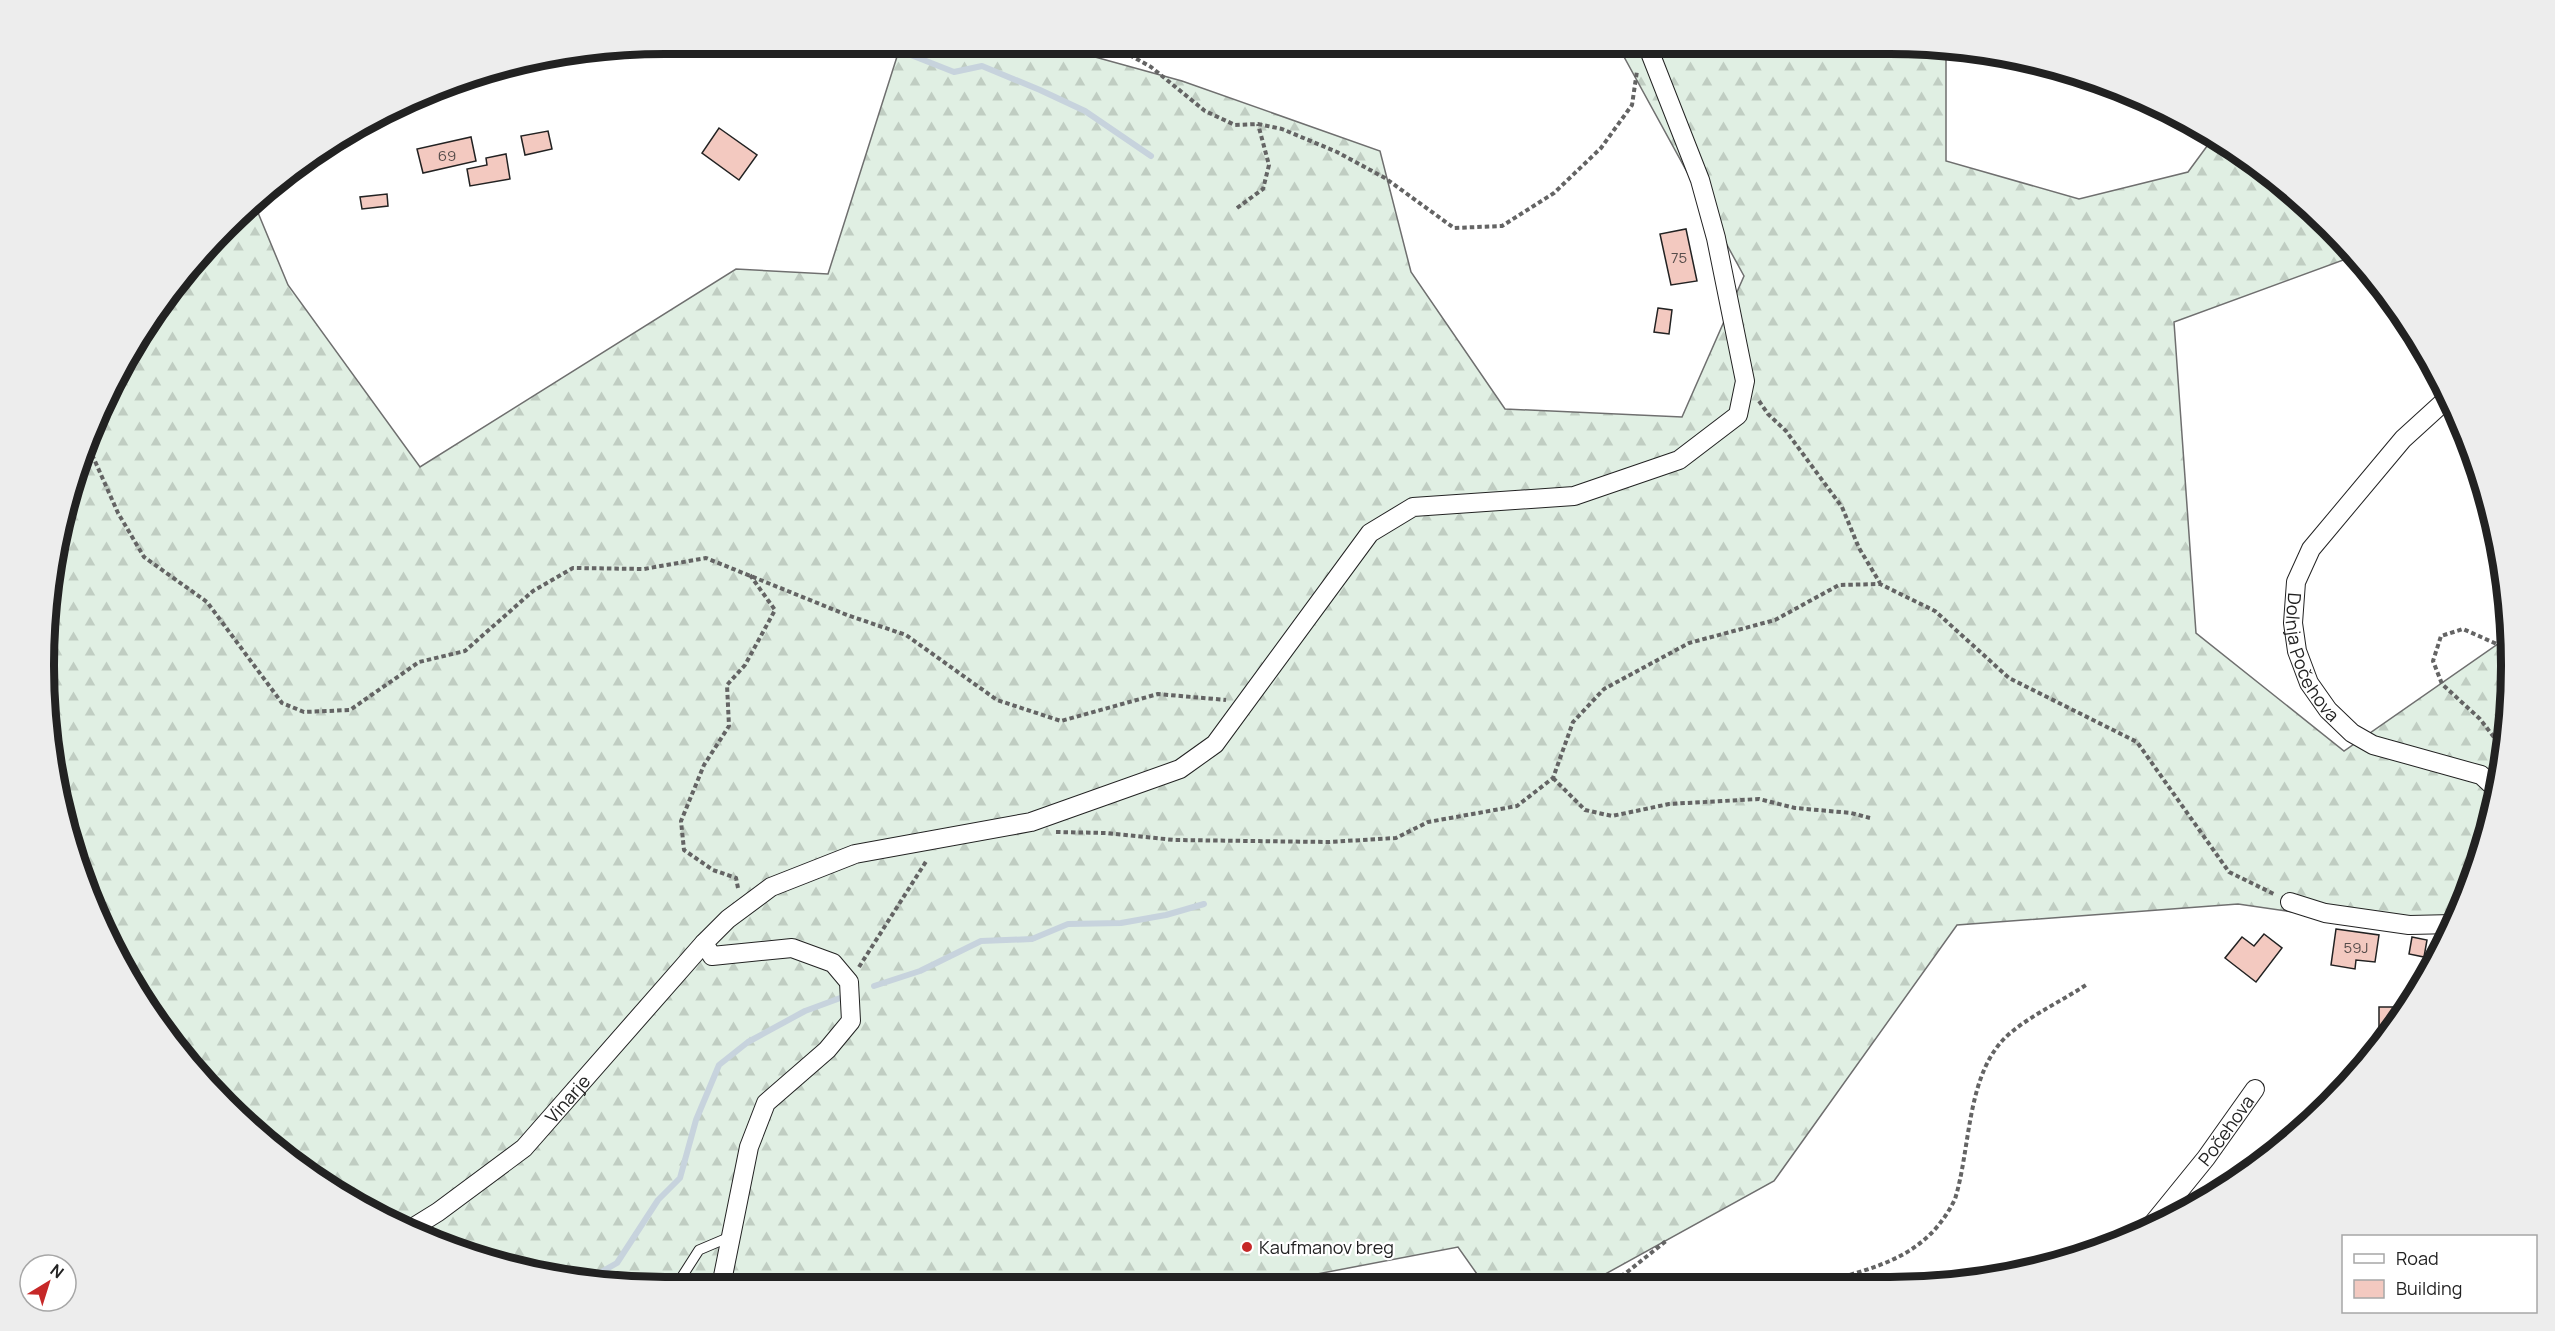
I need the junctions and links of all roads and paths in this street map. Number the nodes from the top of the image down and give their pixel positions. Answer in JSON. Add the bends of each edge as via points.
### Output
{"nodes":[{"id":1,"x":1128,"y":54,"type":"edge"},
{"id":2,"x":1651,"y":54,"type":"edge"},
{"id":3,"x":1635,"y":63,"type":"dead end"},
{"id":4,"x":1258,"y":124,"type":"junction"},
{"id":5,"x":1237,"y":208,"type":"dead end"},
{"id":6,"x":1745,"y":381,"type":"junction"},
{"id":7,"x":2442,"y":404,"type":"edge"},
{"id":8,"x":92,"y":454,"type":"edge"},
{"id":9,"x":750,"y":575,"type":"junction"},
{"id":10,"x":1880,"y":584,"type":"junction"},
{"id":11,"x":2500,"y":646,"type":"edge"},
{"id":12,"x":1246,"y":702,"type":"junction"},
{"id":13,"x":2496,"y":740,"type":"edge"},
{"id":14,"x":1553,"y":778,"type":"junction"},
{"id":15,"x":2489,"y":783,"type":"edge"},
{"id":16,"x":1870,"y":818,"type":"dead end"},
{"id":17,"x":1031,"y":822,"type":"junction"},
{"id":18,"x":940,"y":839,"type":"junction"},
{"id":19,"x":2290,"y":902,"type":"joint"},
{"id":20,"x":728,"y":919,"type":"junction"},
{"id":21,"x":2443,"y":924,"type":"edge"},
{"id":22,"x":704,"y":943,"type":"junction"},
{"id":23,"x":849,"y":982,"type":"junction"},
{"id":24,"x":2086,"y":985,"type":"dead end"},
{"id":25,"x":2255,"y":1089,"type":"dead end"},
{"id":26,"x":2161,"y":1213,"type":"edge"},
{"id":27,"x":418,"y":1224,"type":"edge"},
{"id":28,"x":732,"y":1236,"type":"junction"},
{"id":29,"x":1666,"y":1241,"type":"dead end"},
{"id":30,"x":682,"y":1277,"type":"edge"},
{"id":31,"x":723,"y":1277,"type":"edge"},
{"id":32,"x":1618,"y":1277,"type":"edge"},
{"id":33,"x":1844,"y":1277,"type":"edge"}],
"edges":[{"from":1,"to":4,"type":"path","via":[[1152,67],[1205,111],[1235,125]]},
{"from":2,"to":6,"type":"street","via":[[1700,180]]},
{"from":3,"to":4,"type":"path","via":[[1632,105],[1601,148],[1554,193],[1502,226],[1454,228],[1385,178],[1337,152],[1282,129]]},
{"from":4,"to":5,"type":"path","via":[[1269,165],[1263,189]]},
{"from":6,"to":10,"type":"path","via":[[1842,507],[1858,548]]},
{"from":6,"to":12,"type":"street","name":"Vinarje","via":[[1738,415],[1679,460],[1574,496],[1413,507],[1370,533]]},
{"from":7,"to":15,"type":"street","name":"Dolnja Počehova","via":[[2403,439],[2311,549],[2296,582],[2293,623],[2297,651],[2309,683],[2328,710],[2352,733],[2373,745],[2481,775]]},
{"from":8,"to":9,"type":"path","via":[[118,513],[144,557],[207,602],[282,703],[304,712],[350,710],[419,662],[465,651],[533,591],[573,568],[644,569],[706,558]]},
{"from":9,"to":12,"type":"path","via":[[906,635],[997,700],[1061,721],[1158,694]]},
{"from":9,"to":20,"type":"path","via":[[775,610],[746,664],[727,685],[729,726],[704,765],[681,822],[684,850],[713,870],[736,878],[740,897]]},
{"from":10,"to":14,"type":"path","via":[[1839,585],[1775,620],[1689,643],[1604,689],[1573,722]]},
{"from":10,"to":19,"type":"path","via":[[1935,611],[2009,678],[2137,742],[2229,872]]},
{"from":11,"to":13,"type":"path","via":[[2463,629],[2441,636],[2433,662],[2442,684],[2480,719]]},
{"from":12,"to":17,"type":"street","name":"Vinarje","via":[[1215,744],[1180,769]]},
{"from":14,"to":16,"type":"path","via":[[1585,810],[1612,816],[1669,804],[1759,799]]},
{"from":14,"to":17,"type":"path","via":[[1517,806],[1428,822],[1396,838],[1329,842],[1174,840],[1060,834]]},
{"from":17,"to":18,"type":"street","name":"Vinarje"},
{"from":18,"to":20,"type":"street","name":"Vinarje","via":[[855,854],[771,887]]},
{"from":18,"to":23,"type":"path"},
{"from":19,"to":21,"type":"street","via":[[2325,913],[2409,925]]},
{"from":20,"to":22,"type":"street","name":"Vinarje"},
{"from":22,"to":23,"type":"street","via":[[712,956],[792,948],[833,963]]},
{"from":22,"to":27,"type":"street","name":"Vinarje","via":[[524,1148]]},
{"from":23,"to":28,"type":"street","via":[[851,1021],[827,1050],[766,1103],[749,1147]]},
{"from":24,"to":33,"type":"path","via":[[2010,1033],[1988,1060],[1955,1199],[1933,1230],[1896,1259]]},
{"from":25,"to":26,"type":"street","name":"Počehova"},
{"from":28,"to":30,"type":"lane","via":[[699,1250]]},
{"from":28,"to":31,"type":"street"},
{"from":29,"to":32,"type":"path"}]}
